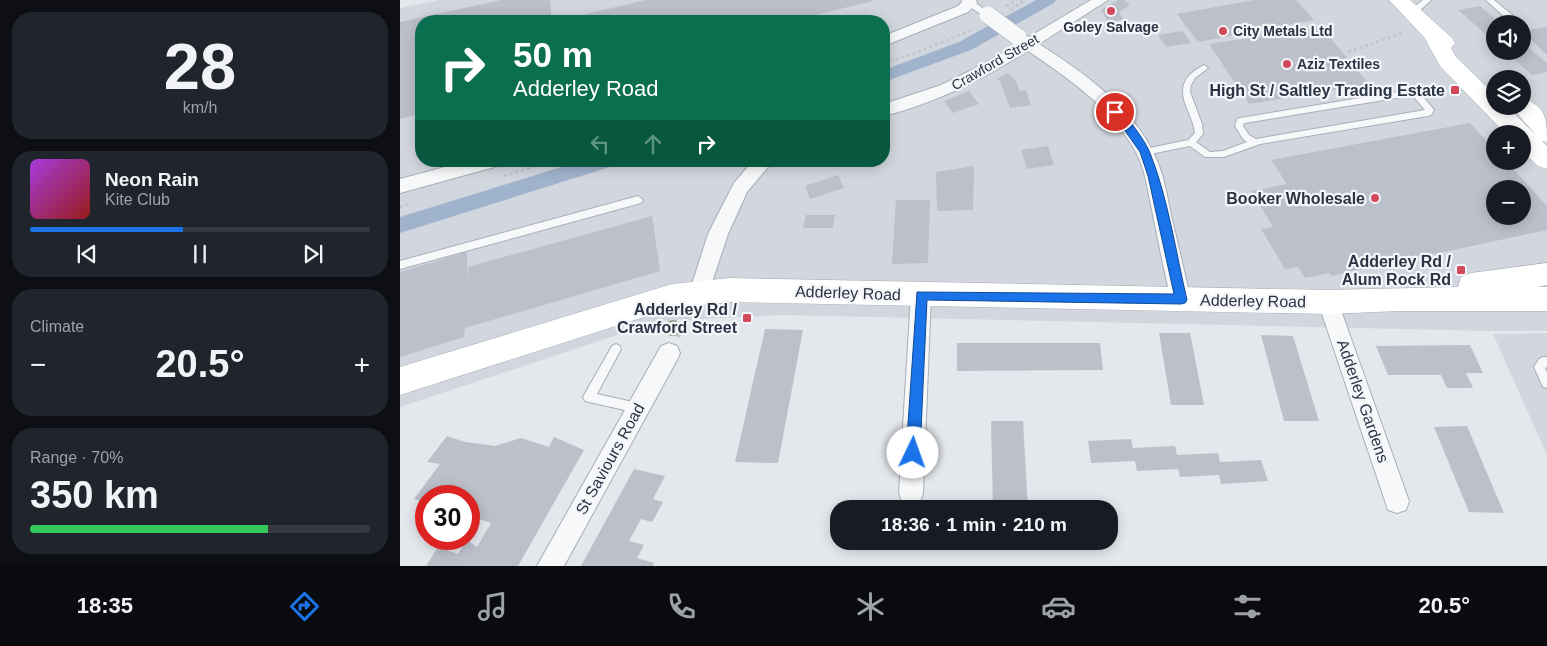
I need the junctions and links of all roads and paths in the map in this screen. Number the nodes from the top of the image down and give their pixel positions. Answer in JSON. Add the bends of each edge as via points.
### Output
{"nodes":[{"id":1,"x":1024,"y":0,"type":"edge"},
{"id":2,"x":1101,"y":0,"type":"edge"},
{"id":3,"x":1428,"y":0,"type":"edge"},
{"id":4,"x":1490,"y":0,"type":"edge"},
{"id":5,"x":970,"y":1,"type":"edge"},
{"id":6,"x":1008,"y":12,"type":"dead end"},
{"id":7,"x":1507,"y":15,"type":"edge"},
{"id":8,"x":1417,"y":18,"type":"edge"},
{"id":9,"x":984,"y":20,"type":"junction"},
{"id":10,"x":890,"y":39,"type":"edge"},
{"id":11,"x":1023,"y":40,"type":"junction"},
{"id":12,"x":1348,"y":52,"type":"dead end"},
{"id":13,"x":890,"y":61,"type":"edge"},
{"id":14,"x":1204,"y":68,"type":"dead end"},
{"id":15,"x":1486,"y":76,"type":"edge"},
{"id":16,"x":890,"y":108,"type":"edge"},
{"id":17,"x":1532,"y":125,"type":"edge"},
{"id":18,"x":1254,"y":142,"type":"junction"},
{"id":19,"x":1191,"y":143,"type":"junction"},
{"id":20,"x":1145,"y":152,"type":"junction"},
{"id":21,"x":1547,"y":160,"type":"edge"},
{"id":22,"x":470,"y":167,"type":"edge"},
{"id":23,"x":759,"y":167,"type":"edge"},
{"id":24,"x":400,"y":186,"type":"edge"},
{"id":25,"x":638,"y":200,"type":"dead end"},
{"id":26,"x":400,"y":265,"type":"edge"},
{"id":27,"x":1546,"y":293,"type":"edge"},
{"id":28,"x":700,"y":294,"type":"junction"},
{"id":29,"x":921,"y":295,"type":"junction"},
{"id":30,"x":1181,"y":300,"type":"junction"},
{"id":31,"x":1328,"y":302,"type":"junction"},
{"id":32,"x":616,"y":349,"type":"dead end"},
{"id":33,"x":669,"y":353,"type":"joint"},
{"id":34,"x":1547,"y":362,"type":"edge"},
{"id":35,"x":400,"y":381,"type":"edge"},
{"id":36,"x":1547,"y":383,"type":"edge"},
{"id":37,"x":638,"y":408,"type":"junction"},
{"id":38,"x":911,"y":493,"type":"dead end"},
{"id":39,"x":1398,"y":501,"type":"dead end"},
{"id":40,"x":550,"y":566,"type":"edge"}],
"edges":[{"from":1,"to":6,"type":"path"},
{"from":2,"to":11,"type":"street","name":"Crawford Street"},
{"from":3,"to":8,"type":"lane"},
{"from":4,"to":7,"type":"lane"},
{"from":5,"to":9,"type":"lane"},
{"from":5,"to":10,"type":"street","via":[[963,9]]},
{"from":8,"to":12,"type":"path"},
{"from":8,"to":15,"type":"main road"},
{"from":8,"to":17,"type":"main road","via":[[1448,61]]},
{"from":9,"to":11,"type":"street","bridge":true},
{"from":9,"to":13,"type":"path","via":[[913,54]]},
{"from":11,"to":16,"type":"street","name":"Crawford Street","via":[[980,73],[947,90]]},
{"from":11,"to":20,"type":"street","via":[[1102,99],[1127,125]]},
{"from":14,"to":19,"type":"lane","via":[[1191,76],[1186,88],[1187,100],[1200,128]]},
{"from":17,"to":21,"type":"main road"},
{"from":18,"to":18,"type":"lane","via":[[1415,115],[1430,110],[1417,95],[1408,93],[1240,120],[1239,126]]},
{"from":18,"to":19,"type":"lane","via":[[1216,154],[1208,154]]},
{"from":19,"to":20,"type":"lane"},
{"from":20,"to":30,"type":"street"},
{"from":22,"to":24,"type":"street"},
{"from":23,"to":28,"type":"street","via":[[740,188],[722,226]]},
{"from":25,"to":26,"type":"lane"},
{"from":27,"to":31,"type":"main road","name":"Adderley Road"},
{"from":28,"to":29,"type":"main road","name":"Adderley Road","via":[[730,290]]},
{"from":28,"to":33,"type":"path"},
{"from":28,"to":35,"type":"main road","name":"Adderley Road","via":[[672,296]]},
{"from":29,"to":30,"type":"main road","name":"Adderley Road"},
{"from":29,"to":38,"type":"street"},
{"from":30,"to":31,"type":"main road","name":"Adderley Road"},
{"from":31,"to":39,"type":"street","name":"Adderley Gardens"},
{"from":32,"to":37,"type":"lane","via":[[589,397]]},
{"from":33,"to":37,"type":"street","name":"St Saviours Road"},
{"from":34,"to":36,"type":"lane","via":[[1539,367]]},
{"from":37,"to":40,"type":"street","name":"St Saviours Road"}]}
